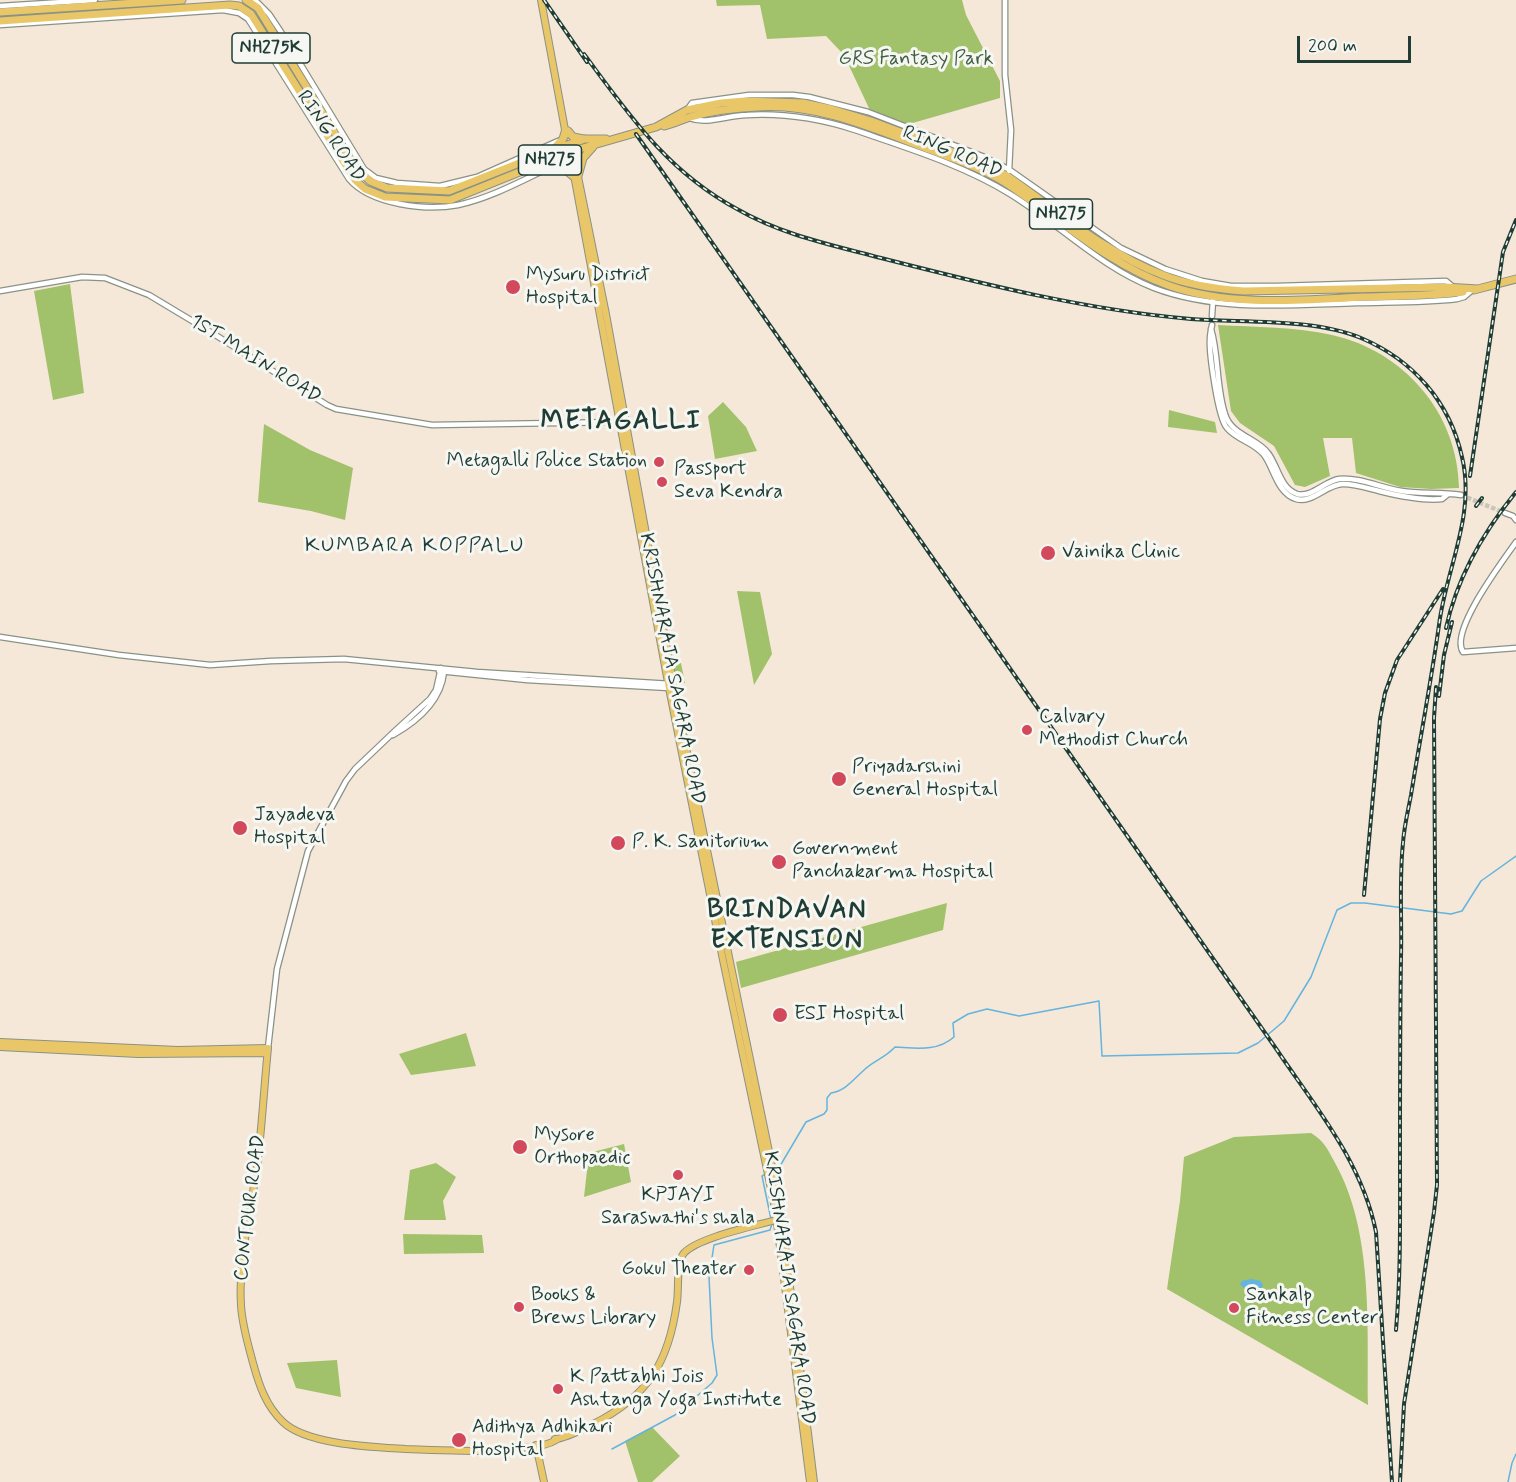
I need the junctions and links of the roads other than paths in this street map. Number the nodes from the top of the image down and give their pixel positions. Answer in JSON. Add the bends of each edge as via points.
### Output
{"nodes":[{"id":1,"x":95,"y":0,"type":"edge"},
{"id":2,"x":182,"y":0,"type":"edge"},
{"id":3,"x":246,"y":0,"type":"edge"},
{"id":4,"x":255,"y":0,"type":"edge"},
{"id":5,"x":541,"y":0,"type":"edge"},
{"id":6,"x":1005,"y":0,"type":"edge"},
{"id":7,"x":240,"y":3,"type":"edge"},
{"id":8,"x":0,"y":6,"type":"edge"},
{"id":9,"x":0,"y":12,"type":"edge"},
{"id":10,"x":0,"y":23,"type":"edge"},
{"id":11,"x":688,"y":114,"type":"junction"},
{"id":12,"x":585,"y":139,"type":"junction"},
{"id":13,"x":618,"y":139,"type":"junction"},
{"id":14,"x":568,"y":140,"type":"junction"},
{"id":15,"x":342,"y":144,"type":"junction"},
{"id":16,"x":598,"y":144,"type":"junction"},
{"id":17,"x":333,"y":148,"type":"junction"},
{"id":18,"x":542,"y":164,"type":"junction"},
{"id":19,"x":556,"y":165,"type":"junction"},
{"id":20,"x":576,"y":177,"type":"junction"},
{"id":21,"x":1006,"y":180,"type":"junction"},
{"id":22,"x":462,"y":187,"type":"joint"},
{"id":23,"x":483,"y":188,"type":"joint"},
{"id":24,"x":1516,"y":279,"type":"edge"},
{"id":25,"x":1475,"y":290,"type":"junction"},
{"id":26,"x":0,"y":291,"type":"edge"},
{"id":27,"x":1214,"y":300,"type":"junction"},
{"id":28,"x":1212,"y":316,"type":"dead end"},
{"id":29,"x":1211,"y":327,"type":"dead end"},
{"id":30,"x":623,"y":422,"type":"junction"},
{"id":31,"x":1461,"y":495,"type":"tunnel mouth"},
{"id":32,"x":1505,"y":513,"type":"tunnel mouth"},
{"id":33,"x":1515,"y":518,"type":"edge"},
{"id":34,"x":1516,"y":542,"type":"edge"},
{"id":35,"x":0,"y":637,"type":"edge"},
{"id":36,"x":1516,"y":648,"type":"edge"},
{"id":37,"x":442,"y":670,"type":"junction"},
{"id":38,"x":671,"y":686,"type":"junction"},
{"id":39,"x":0,"y":1042,"type":"edge"},
{"id":40,"x":0,"y":1047,"type":"edge"},
{"id":41,"x":268,"y":1051,"type":"junction"},
{"id":42,"x":775,"y":1220,"type":"junction"},
{"id":43,"x":538,"y":1444,"type":"junction"},
{"id":44,"x":544,"y":1482,"type":"edge"},
{"id":45,"x":812,"y":1482,"type":"edge"}],
"edges":[{"from":1,"to":8,"type":"street"},
{"from":2,"to":9,"type":"highway"},
{"from":3,"to":15,"type":"highway","name":"RING ROAD","number":"NH275K","via":[[258,8]]},
{"from":4,"to":14,"type":"street","via":[[281,32],[364,169],[376,178],[423,186],[461,182]]},
{"from":5,"to":14,"type":"main road"},
{"from":6,"to":21,"type":"street","via":[[1005,75],[1011,130]]},
{"from":7,"to":10,"type":"highway","name":"RING ROAD","number":"NH275K"},
{"from":7,"to":17,"type":"highway","name":"RING ROAD","number":"NH275K","via":[[251,14]]},
{"from":10,"to":19,"type":"street","via":[[223,10],[239,13],[248,19],[349,179],[376,198],[427,206],[460,204]]},
{"from":11,"to":13,"type":"highway","name":"RING ROAD","number":"NH275","via":[[667,126]]},
{"from":11,"to":21,"type":"highway","name":"RING ROAD","number":"NH275","via":[[760,107],[827,114]]},
{"from":11,"to":21,"type":"street","via":[[692,103],[729,96],[809,97],[868,112],[982,156]]},
{"from":12,"to":13,"type":"highway","name":"RING ROAD","number":"NH275"},
{"from":12,"to":14,"type":"highway","name":"RING ROAD","number":"NH275"},
{"from":12,"to":14,"type":"highway"},
{"from":13,"to":16,"type":"highway","name":"RING ROAD","number":"NH275"},
{"from":14,"to":16,"type":"highway","name":"RING ROAD","number":"NH275"},
{"from":14,"to":18,"type":"highway","name":"RING ROAD","number":"NH275"},
{"from":14,"to":20,"type":"main road","name":"KRISHNARAJA SAGARA ROAD"},
{"from":14,"to":22,"type":"highway","name":"RING ROAD","number":"NH275"},
{"from":15,"to":17,"type":"highway"},
{"from":15,"to":22,"type":"highway","name":"RING ROAD","number":"NH275K","via":[[361,173],[387,188],[449,191]]},
{"from":16,"to":20,"type":"highway","via":[[583,158]]},
{"from":17,"to":23,"type":"highway","name":"RING ROAD","number":"NH275K","via":[[355,180],[385,197],[450,200]]},
{"from":18,"to":19,"type":"highway"},
{"from":18,"to":23,"type":"highway","name":"RING ROAD","number":"NH275"},
{"from":19,"to":20,"type":"highway"},
{"from":20,"to":30,"type":"main road","name":"KRISHNARAJA SAGARA ROAD"},
{"from":21,"to":25,"type":"highway","name":"RING ROAD","number":"NH275","via":[[1119,254],[1163,276],[1189,283],[1244,291],[1453,287]]},
{"from":21,"to":27,"type":"highway","name":"RING ROAD","number":"NH275","via":[[1116,262],[1172,287]]},
{"from":24,"to":25,"type":"highway","name":"RING ROAD","number":"NH275"},
{"from":25,"to":27,"type":"highway","name":"RING ROAD","number":"NH275"},
{"from":26,"to":30,"type":"street","name":"1ST MAIN ROAD","via":[[93,276],[115,282],[149,296],[336,409],[432,424]]},
{"from":27,"to":28,"type":"street"},
{"from":29,"to":31,"type":"street","via":[[1212,363],[1224,425],[1262,452],[1288,494],[1307,498],[1341,484],[1412,497]]},
{"from":30,"to":38,"type":"main road","name":"KRISHNARAJA SAGARA ROAD"},
{"from":32,"to":33,"type":"street"},
{"from":34,"to":36,"type":"street","via":[[1470,611],[1461,646],[1463,652]]},
{"from":35,"to":37,"type":"street","via":[[210,665],[344,659]]},
{"from":37,"to":38,"type":"street","via":[[517,679]]},
{"from":37,"to":41,"type":"street","name":"CONTOUR ROAD","via":[[432,697],[346,780],[306,857],[277,969]]},
{"from":38,"to":42,"type":"main road","name":"KRISHNARAJA SAGARA ROAD","via":[[723,960],[771,1174]]},
{"from":39,"to":41,"type":"main road"},
{"from":40,"to":41,"type":"main road","via":[[138,1054]]},
{"from":41,"to":43,"type":"main road","name":"CONTOUR ROAD","via":[[261,1134],[240,1280],[245,1334],[265,1398],[283,1422],[318,1439],[452,1452]]},
{"from":42,"to":43,"type":"main road","name":"CONTOUR ROAD","via":[[699,1243],[686,1251],[679,1262],[672,1330],[649,1382],[638,1395],[606,1417]]},
{"from":42,"to":45,"type":"main road","name":"KRISHNARAJA SAGARA ROAD"},
{"from":43,"to":44,"type":"main road"}]}
